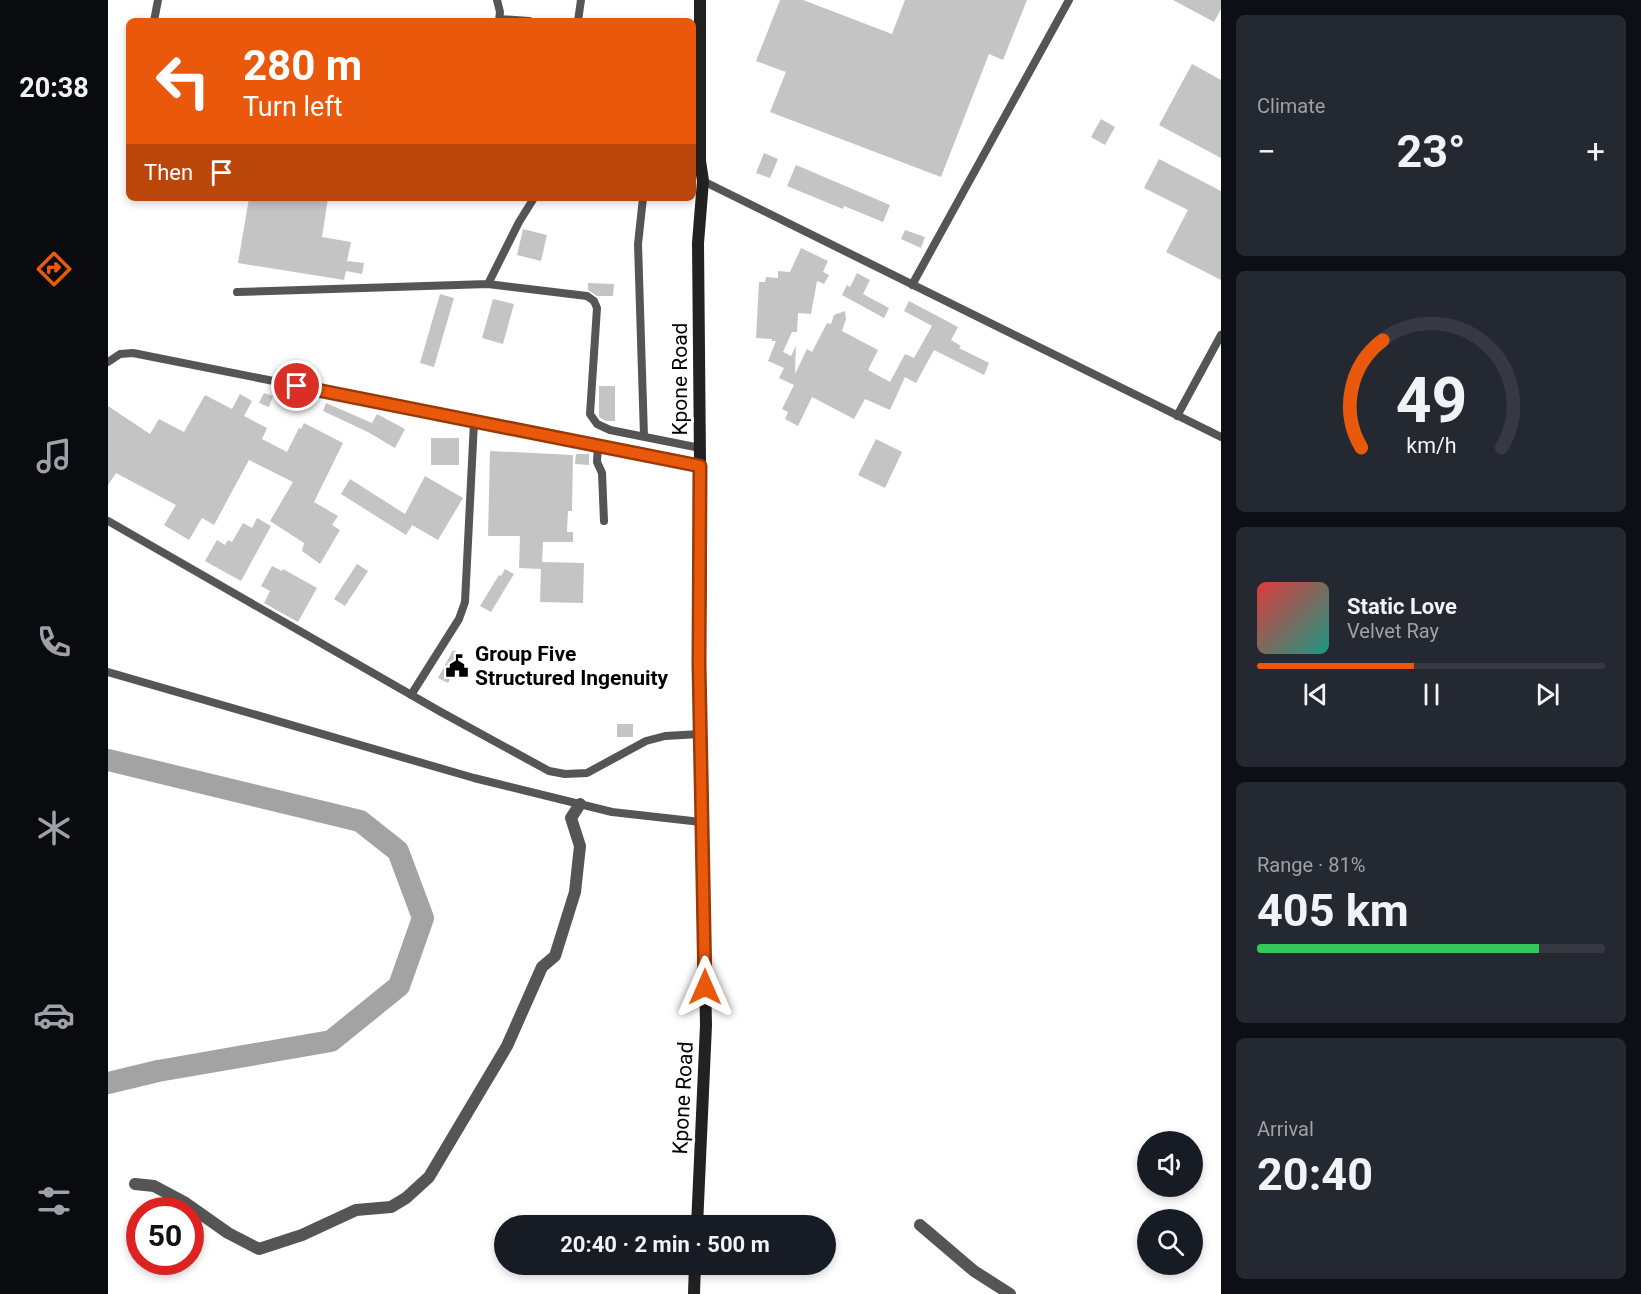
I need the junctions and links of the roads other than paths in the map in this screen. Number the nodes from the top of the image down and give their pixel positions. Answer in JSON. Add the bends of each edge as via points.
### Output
{"nodes":[{"id":1,"x":158,"y":0,"type":"edge"},
{"id":2,"x":497,"y":0,"type":"edge"},
{"id":3,"x":581,"y":0,"type":"edge"},
{"id":4,"x":700,"y":0,"type":"edge"},
{"id":5,"x":1069,"y":0,"type":"edge"},
{"id":6,"x":155,"y":18,"type":"edge"},
{"id":7,"x":499,"y":18,"type":"edge"},
{"id":8,"x":578,"y":18,"type":"edge"},
{"id":9,"x":696,"y":29,"type":"edge"},
{"id":10,"x":697,"y":138,"type":"edge"},
{"id":11,"x":703,"y":181,"type":"junction"},
{"id":12,"x":532,"y":201,"type":"edge"},
{"id":13,"x":643,"y":201,"type":"edge"},
{"id":14,"x":488,"y":284,"type":"junction"},
{"id":15,"x":912,"y":285,"type":"junction"},
{"id":16,"x":237,"y":292,"type":"dead end"},
{"id":17,"x":1221,"y":335,"type":"edge"},
{"id":18,"x":108,"y":362,"type":"edge"},
{"id":19,"x":1177,"y":416,"type":"junction"},
{"id":20,"x":474,"y":422,"type":"junction"},
{"id":21,"x":644,"y":436,"type":"junction"},
{"id":22,"x":1221,"y":437,"type":"edge"},
{"id":23,"x":598,"y":446,"type":"junction"},
{"id":24,"x":700,"y":448,"type":"junction"},
{"id":25,"x":700,"y":466,"type":"junction"},
{"id":26,"x":108,"y":521,"type":"edge"},
{"id":27,"x":604,"y":521,"type":"dead end"},
{"id":28,"x":108,"y":672,"type":"edge"},
{"id":29,"x":411,"y":695,"type":"junction"},
{"id":30,"x":700,"y":734,"type":"junction"},
{"id":31,"x":580,"y":804,"type":"junction"},
{"id":32,"x":702,"y":822,"type":"junction"},
{"id":33,"x":135,"y":1184,"type":"dead end"},
{"id":34,"x":697,"y":1215,"type":"edge"},
{"id":35,"x":920,"y":1225,"type":"dead end"},
{"id":36,"x":695,"y":1275,"type":"edge"},
{"id":37,"x":694,"y":1294,"type":"edge"},
{"id":38,"x":1010,"y":1294,"type":"edge"}],
"edges":[{"from":1,"to":6,"type":"lane"},
{"from":2,"to":7,"type":"lane"},
{"from":3,"to":8,"type":"lane"},
{"from":4,"to":9,"type":"main road","name":"Kpone Road"},
{"from":5,"to":15,"type":"lane"},
{"from":9,"to":10,"type":"main road","name":"Kpone Road"},
{"from":10,"to":11,"type":"main road","name":"Kpone Road"},
{"from":11,"to":15,"type":"lane"},
{"from":11,"to":24,"type":"main road","name":"Kpone Road","via":[[698,243]]},
{"from":12,"to":14,"type":"lane"},
{"from":13,"to":21,"type":"lane","via":[[638,244]]},
{"from":14,"to":16,"type":"lane"},
{"from":14,"to":21,"type":"lane","via":[[587,296],[594,301],[597,308],[590,414],[604,428]]},
{"from":15,"to":19,"type":"lane"},
{"from":17,"to":19,"type":"lane"},
{"from":18,"to":20,"type":"lane","via":[[120,354],[133,353]]},
{"from":19,"to":22,"type":"lane"},
{"from":20,"to":23,"type":"lane"},
{"from":20,"to":29,"type":"lane","via":[[465,602],[459,619]]},
{"from":21,"to":24,"type":"lane"},
{"from":23,"to":25,"type":"lane"},
{"from":23,"to":27,"type":"lane"},
{"from":24,"to":25,"type":"main road","name":"Kpone Road"},
{"from":25,"to":30,"type":"main road","name":"Kpone Road"},
{"from":26,"to":29,"type":"lane"},
{"from":28,"to":31,"type":"lane","via":[[474,778]]},
{"from":29,"to":30,"type":"lane","via":[[549,771],[564,774],[587,773],[646,741]]},
{"from":30,"to":32,"type":"main road","name":"Kpone Road"},
{"from":31,"to":32,"type":"lane","via":[[612,812]]},
{"from":31,"to":33,"type":"street","via":[[571,818],[580,846],[575,892],[555,956],[542,967],[507,1046],[429,1177],[406,1198],[391,1207],[356,1210],[302,1235],[259,1249],[154,1186]]},
{"from":32,"to":34,"type":"main road","name":"Kpone Road","via":[[706,1025]]},
{"from":35,"to":38,"type":"street","via":[[974,1271]]},
{"from":36,"to":37,"type":"main road"}]}
